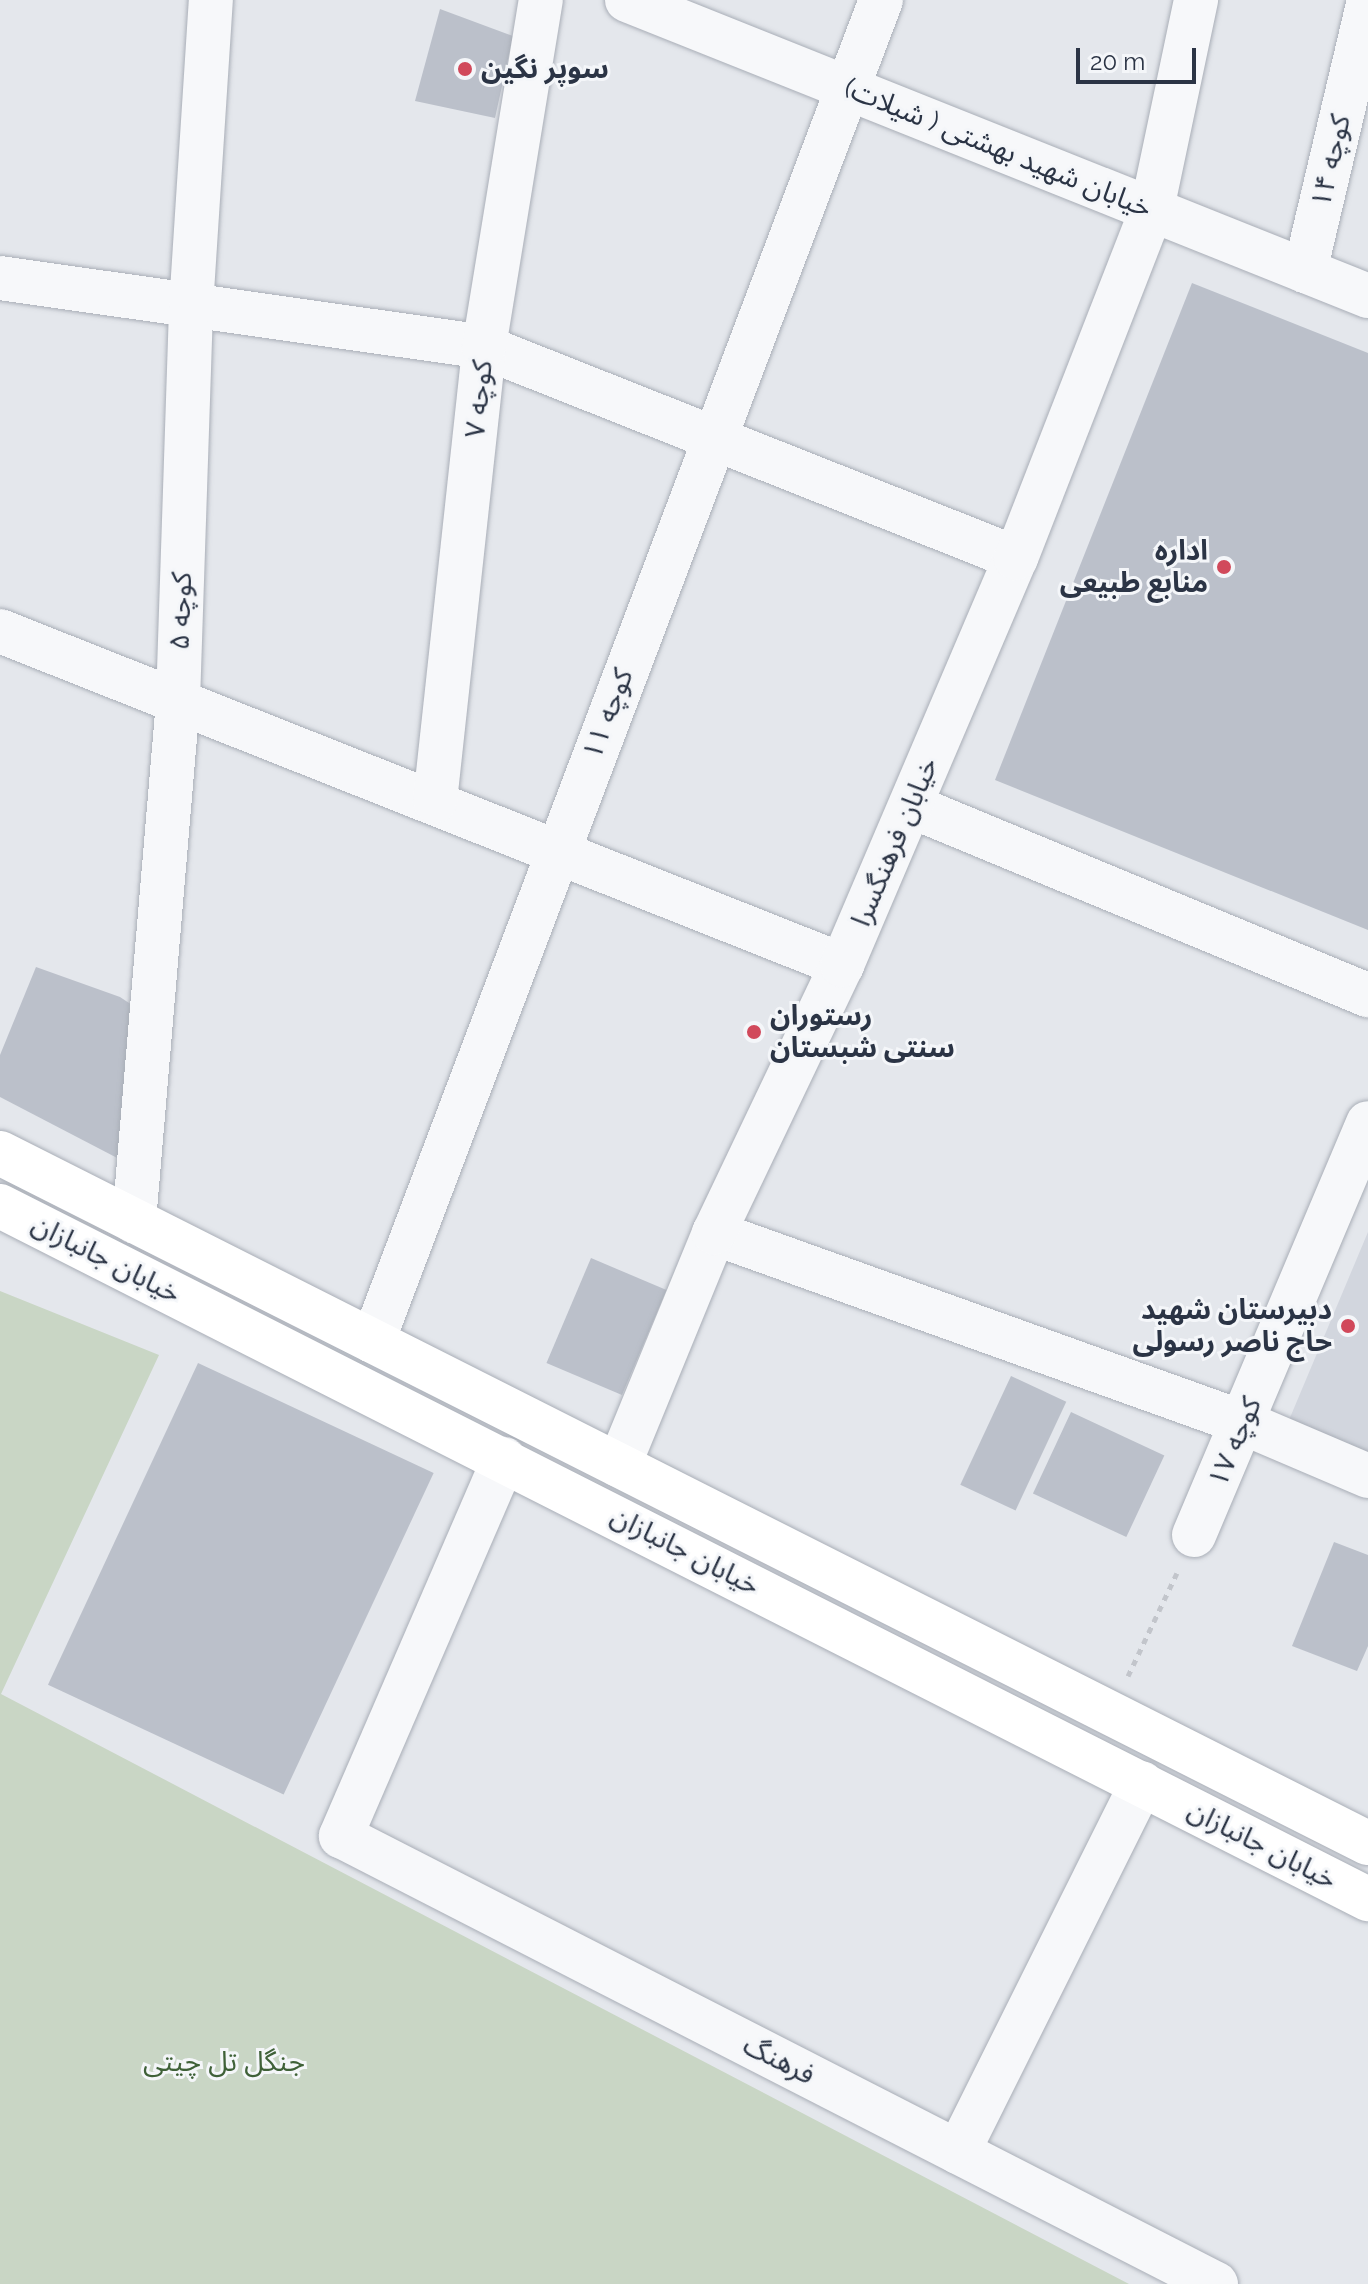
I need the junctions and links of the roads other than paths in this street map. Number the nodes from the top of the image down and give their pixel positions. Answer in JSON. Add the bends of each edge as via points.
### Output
{"nodes":[{"id":1,"x":211,"y":0,"type":"edge"},
{"id":2,"x":541,"y":0,"type":"edge"},
{"id":3,"x":627,"y":0,"type":"edge"},
{"id":4,"x":881,"y":0,"type":"edge"},
{"id":5,"x":1196,"y":0,"type":"edge"},
{"id":6,"x":1368,"y":4,"type":"edge"},
{"id":7,"x":845,"y":87,"type":"junction"},
{"id":8,"x":1152,"y":209,"type":"junction"},
{"id":9,"x":1305,"y":271,"type":"junction"},
{"id":10,"x":0,"y":278,"type":"edge"},
{"id":11,"x":1368,"y":296,"type":"edge"},
{"id":12,"x":191,"y":307,"type":"junction"},
{"id":13,"x":484,"y":347,"type":"junction"},
{"id":14,"x":712,"y":437,"type":"junction"},
{"id":15,"x":1016,"y":558,"type":"junction"},
{"id":16,"x":0,"y":631,"type":"edge"},
{"id":17,"x":178,"y":701,"type":"junction"},
{"id":18,"x":435,"y":801,"type":"junction"},
{"id":19,"x":911,"y":806,"type":"junction"},
{"id":20,"x":556,"y":850,"type":"junction"},
{"id":21,"x":842,"y":965,"type":"junction"},
{"id":22,"x":1368,"y":995,"type":"edge"},
{"id":23,"x":1368,"y":1123,"type":"edge"},
{"id":24,"x":0,"y":1153,"type":"edge"},
{"id":25,"x":0,"y":1206,"type":"edge"},
{"id":26,"x":134,"y":1221,"type":"junction"},
{"id":27,"x":714,"y":1233,"type":"junction"},
{"id":28,"x":373,"y":1341,"type":"junction"},
{"id":29,"x":1244,"y":1423,"type":"junction"},
{"id":30,"x":504,"y":1459,"type":"junction"},
{"id":31,"x":619,"y":1465,"type":"junction"},
{"id":32,"x":1368,"y":1476,"type":"edge"},
{"id":33,"x":1194,"y":1535,"type":"road end"},
{"id":34,"x":968,"y":1641,"type":"junction"},
{"id":35,"x":946,"y":1683,"type":"junction"},
{"id":36,"x":1142,"y":1783,"type":"junction"},
{"id":37,"x":1368,"y":1843,"type":"edge"},
{"id":38,"x":1368,"y":1899,"type":"edge"},
{"id":39,"x":958,"y":2152,"type":"junction"},
{"id":40,"x":1216,"y":2284,"type":"edge"}],
"edges":[{"from":1,"to":12,"type":"street","name":"کوچه ۵"},
{"from":2,"to":13,"type":"street","name":"کوچه ۷"},
{"from":3,"to":7,"type":"street","name":"خیابان شهید بهشتی ( شیلات)"},
{"from":4,"to":7,"type":"street","name":"کوچه ۱۱"},
{"from":5,"to":8,"type":"street","name":"خیابان فرهنگسرا"},
{"from":6,"to":9,"type":"street","name":"کوچه ۱۴"},
{"from":7,"to":8,"type":"street","name":"خیابان شهید بهشتی ( شیلات)"},
{"from":7,"to":14,"type":"street","name":"کوچه ۱۱"},
{"from":8,"to":9,"type":"street","name":"خیابان شهید بهشتی ( شیلات)"},
{"from":8,"to":15,"type":"street","name":"خیابان فرهنگسرا"},
{"from":9,"to":11,"type":"street","name":"خیابان شهید بهشتی ( شیلات)"},
{"from":10,"to":12,"type":"street"},
{"from":12,"to":13,"type":"street"},
{"from":12,"to":17,"type":"street","name":"کوچه ۵"},
{"from":13,"to":14,"type":"street"},
{"from":13,"to":18,"type":"street","name":"کوچه ۷"},
{"from":14,"to":15,"type":"street"},
{"from":14,"to":20,"type":"street","name":"کوچه ۱۱"},
{"from":15,"to":19,"type":"street","name":"خیابان فرهنگسرا"},
{"from":16,"to":17,"type":"street"},
{"from":17,"to":18,"type":"street"},
{"from":17,"to":26,"type":"street","name":"کوچه ۵"},
{"from":18,"to":20,"type":"street"},
{"from":19,"to":21,"type":"street","name":"خیابان فرهنگسرا"},
{"from":19,"to":22,"type":"street"},
{"from":20,"to":21,"type":"street"},
{"from":20,"to":28,"type":"street","name":"کوچه ۱۱"},
{"from":21,"to":27,"type":"street","name":"خیابان فرهنگسرا"},
{"from":23,"to":29,"type":"street","name":"کوچه ۱۷"},
{"from":24,"to":26,"type":"main road","name":"خیابان جانبازان"},
{"from":25,"to":30,"type":"main road","name":"خیابان جانبازان"},
{"from":26,"to":28,"type":"main road","name":"خیابان جانبازان"},
{"from":27,"to":29,"type":"street"},
{"from":27,"to":31,"type":"street","name":"خیابان فرهنگسرا"},
{"from":28,"to":31,"type":"main road","name":"خیابان جانبازان"},
{"from":29,"to":32,"type":"street"},
{"from":29,"to":33,"type":"street","name":"کوچه ۱۷"},
{"from":30,"to":35,"type":"main road","name":"خیابان جانبازان"},
{"from":30,"to":39,"type":"street","name":"فرهنگ","via":[[341,1836]]},
{"from":31,"to":34,"type":"main road","name":"خیابان جانبازان"},
{"from":34,"to":35,"type":"main road"},
{"from":34,"to":37,"type":"main road","name":"خیابان جانبازان"},
{"from":35,"to":36,"type":"main road","name":"خیابان جانبازان"},
{"from":36,"to":38,"type":"main road","name":"خیابان جانبازان"},
{"from":36,"to":39,"type":"street"},
{"from":39,"to":40,"type":"street","name":"فرهنگ"}]}
